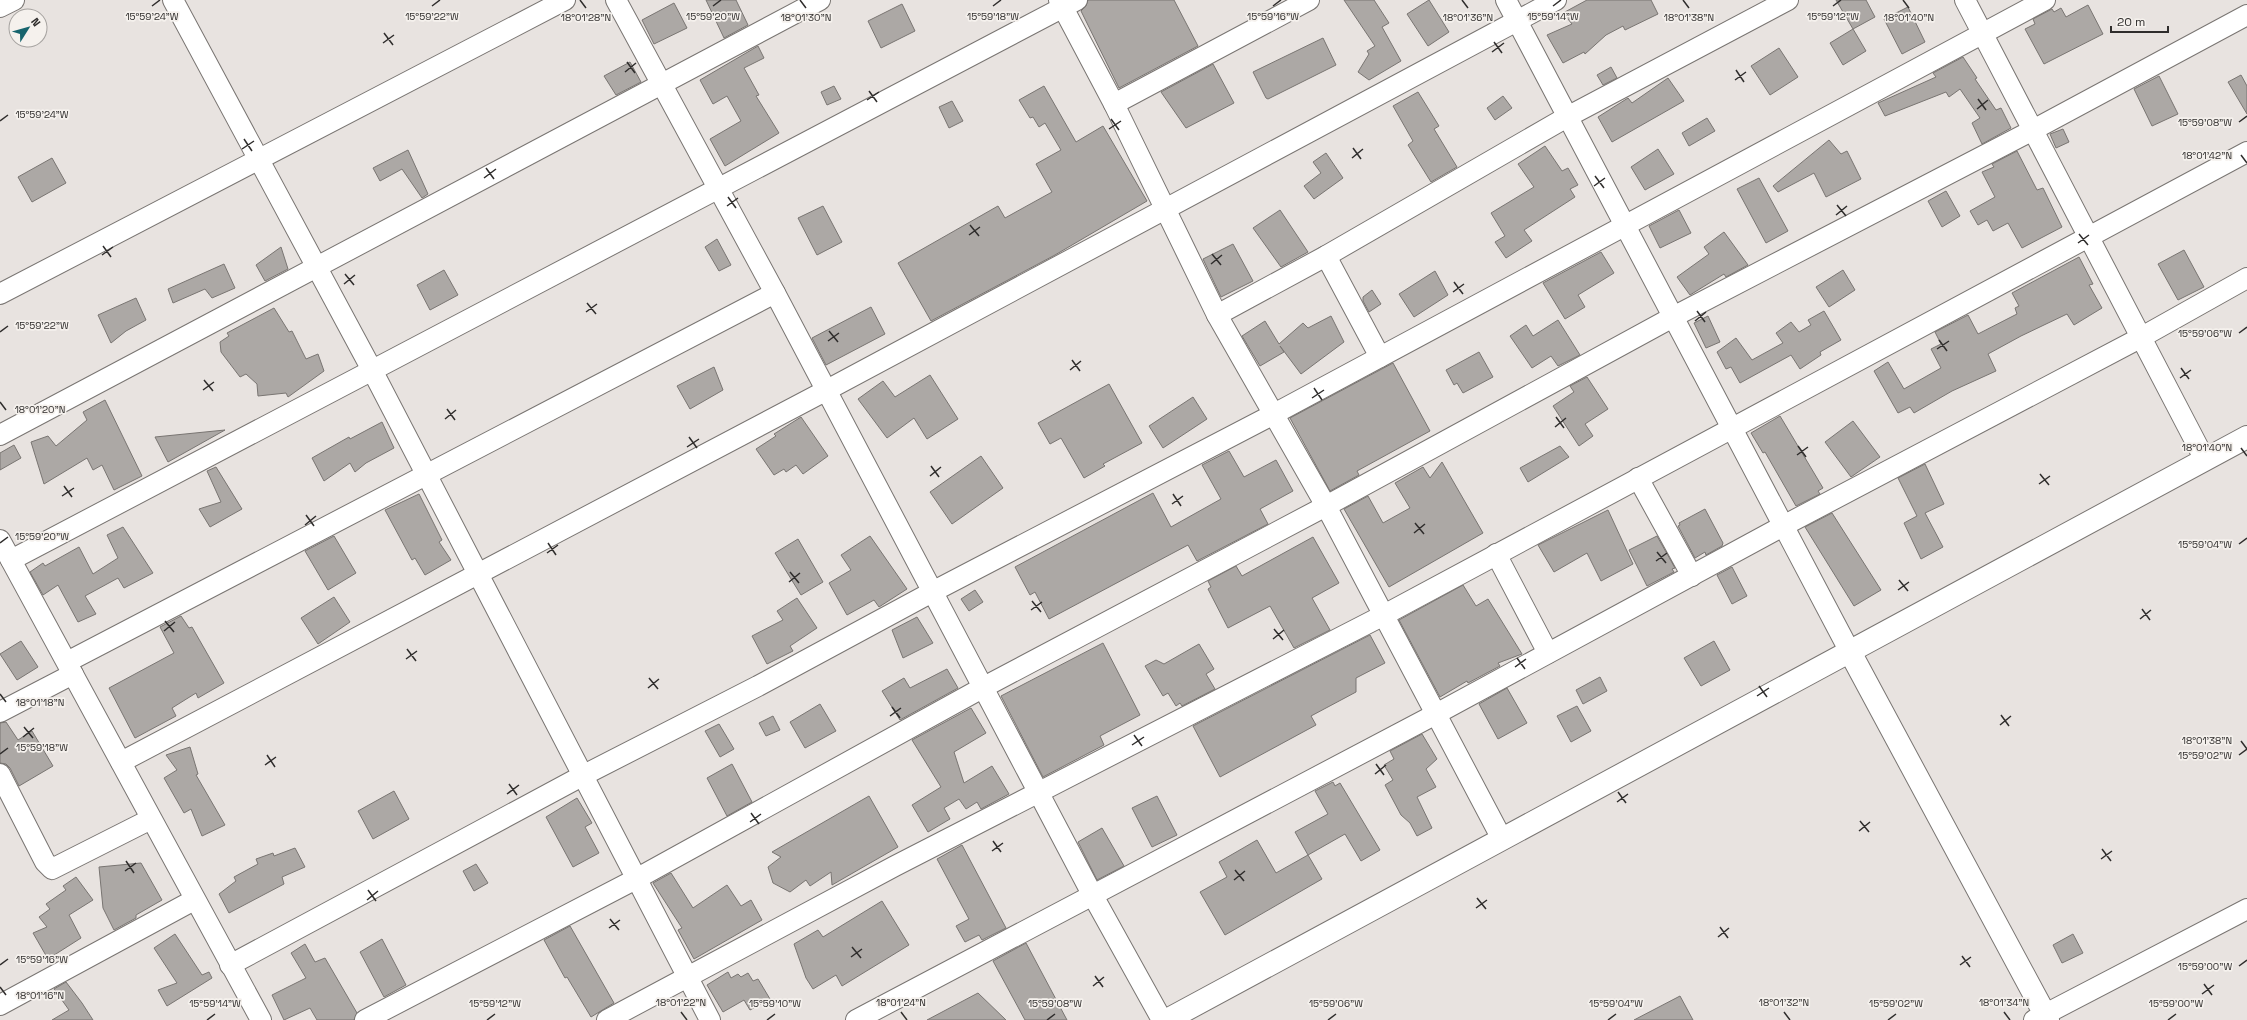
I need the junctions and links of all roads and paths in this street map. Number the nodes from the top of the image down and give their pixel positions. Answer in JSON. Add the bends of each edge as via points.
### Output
{"nodes":[{"id":1,"x":14,"y":0,"type":"edge"},
{"id":2,"x":173,"y":0,"type":"edge"},
{"id":3,"x":565,"y":0,"type":"edge"},
{"id":4,"x":616,"y":0,"type":"edge"},
{"id":5,"x":820,"y":0,"type":"edge"},
{"id":6,"x":1309,"y":0,"type":"edge"},
{"id":7,"x":1506,"y":0,"type":"edge"},
{"id":8,"x":1556,"y":0,"type":"edge"},
{"id":9,"x":1788,"y":0,"type":"edge"},
{"id":10,"x":1965,"y":0,"type":"edge"},
{"id":11,"x":2045,"y":0,"type":"edge"},
{"id":12,"x":1067,"y":2,"type":"edge"},
{"id":13,"x":0,"y":7,"type":"edge"},
{"id":14,"x":2247,"y":15,"type":"edge"},
{"id":15,"x":1517,"y":21,"type":"junction"},
{"id":16,"x":1982,"y":34,"type":"junction"},
{"id":17,"x":661,"y":84,"type":"junction"},
{"id":18,"x":1114,"y":104,"type":"junction"},
{"id":19,"x":1568,"y":117,"type":"junction"},
{"id":20,"x":2033,"y":130,"type":"junction"},
{"id":21,"x":2247,"y":152,"type":"edge"},
{"id":22,"x":257,"y":159,"type":"junction"},
{"id":23,"x":718,"y":189,"type":"junction"},
{"id":24,"x":1165,"y":210,"type":"junction"},
{"id":25,"x":1625,"y":225,"type":"junction"},
{"id":26,"x":2088,"y":237,"type":"junction"},
{"id":27,"x":1326,"y":256,"type":"junction"},
{"id":28,"x":317,"y":269,"type":"junction"},
{"id":29,"x":2247,"y":278,"type":"edge"},
{"id":30,"x":775,"y":292,"type":"junction"},
{"id":31,"x":0,"y":294,"type":"edge"},
{"id":32,"x":1217,"y":315,"type":"junction"},
{"id":33,"x":1673,"y":317,"type":"junction"},
{"id":34,"x":2140,"y":338,"type":"junction"},
{"id":35,"x":1380,"y":357,"type":"junction"},
{"id":36,"x":372,"y":370,"type":"junction"},
{"id":37,"x":827,"y":390,"type":"junction"},
{"id":38,"x":1274,"y":414,"type":"junction"},
{"id":39,"x":1732,"y":428,"type":"junction"},
{"id":40,"x":0,"y":435,"type":"edge"},
{"id":41,"x":2247,"y":437,"type":"edge"},
{"id":42,"x":2205,"y":460,"type":"junction"},
{"id":43,"x":426,"y":474,"type":"junction"},
{"id":44,"x":1638,"y":478,"type":"junction"},
{"id":45,"x":1326,"y":506,"type":"junction"},
{"id":46,"x":1783,"y":526,"type":"junction"},
{"id":47,"x":0,"y":540,"type":"edge"},
{"id":48,"x":1496,"y":554,"type":"junction"},
{"id":49,"x":11,"y":560,"type":"junction"},
{"id":50,"x":478,"y":575,"type":"junction"},
{"id":51,"x":1692,"y":576,"type":"junction"},
{"id":52,"x":934,"y":591,"type":"junction"},
{"id":53,"x":1384,"y":615,"type":"junction"},
{"id":54,"x":1850,"y":652,"type":"junction"},
{"id":55,"x":1548,"y":653,"type":"junction"},
{"id":56,"x":70,"y":668,"type":"junction"},
{"id":57,"x":984,"y":687,"type":"junction"},
{"id":58,"x":0,"y":712,"type":"edge"},
{"id":59,"x":1436,"y":714,"type":"junction"},
{"id":60,"x":121,"y":762,"type":"junction"},
{"id":61,"x":0,"y":774,"type":"edge"},
{"id":62,"x":582,"y":776,"type":"junction"},
{"id":63,"x":1038,"y":793,"type":"junction"},
{"id":64,"x":151,"y":819,"type":"junction"},
{"id":65,"x":1502,"y":838,"type":"junction"},
{"id":66,"x":636,"y":879,"type":"junction"},
{"id":67,"x":1092,"y":894,"type":"junction"},
{"id":68,"x":194,"y":900,"type":"junction"},
{"id":69,"x":2247,"y":909,"type":"edge"},
{"id":70,"x":230,"y":965,"type":"junction"},
{"id":71,"x":688,"y":978,"type":"junction"},
{"id":72,"x":0,"y":1005,"type":"edge"},
{"id":73,"x":2042,"y":1018,"type":"edge"},
{"id":74,"x":261,"y":1020,"type":"edge"},
{"id":75,"x":365,"y":1020,"type":"edge"},
{"id":76,"x":607,"y":1020,"type":"edge"},
{"id":77,"x":710,"y":1020,"type":"edge"},
{"id":78,"x":856,"y":1020,"type":"edge"},
{"id":79,"x":1162,"y":1020,"type":"edge"},
{"id":80,"x":1167,"y":1020,"type":"edge"}],
"edges":[{"from":1,"to":13,"type":"street"},
{"from":2,"to":22,"type":"street"},
{"from":3,"to":22,"type":"street"},
{"from":4,"to":17,"type":"street"},
{"from":5,"to":17,"type":"street"},
{"from":6,"to":18,"type":"street"},
{"from":7,"to":15,"type":"street"},
{"from":8,"to":15,"type":"street"},
{"from":9,"to":19,"type":"street"},
{"from":10,"to":16,"type":"street"},
{"from":11,"to":16,"type":"street"},
{"from":12,"to":18,"type":"street"},
{"from":12,"to":23,"type":"street"},
{"from":14,"to":20,"type":"street"},
{"from":15,"to":19,"type":"street"},
{"from":15,"to":24,"type":"street"},
{"from":16,"to":20,"type":"street"},
{"from":16,"to":25,"type":"street"},
{"from":17,"to":23,"type":"street"},
{"from":17,"to":28,"type":"street"},
{"from":18,"to":24,"type":"street"},
{"from":19,"to":25,"type":"street"},
{"from":19,"to":27,"type":"street"},
{"from":20,"to":26,"type":"street"},
{"from":20,"to":33,"type":"street"},
{"from":21,"to":26,"type":"street"},
{"from":22,"to":28,"type":"street"},
{"from":22,"to":31,"type":"street"},
{"from":23,"to":30,"type":"street"},
{"from":23,"to":36,"type":"street"},
{"from":24,"to":32,"type":"street"},
{"from":24,"to":37,"type":"street"},
{"from":25,"to":33,"type":"street"},
{"from":25,"to":35,"type":"street"},
{"from":26,"to":34,"type":"street"},
{"from":26,"to":39,"type":"street"},
{"from":27,"to":32,"type":"street"},
{"from":27,"to":35,"type":"street"},
{"from":28,"to":36,"type":"street"},
{"from":28,"to":40,"type":"street"},
{"from":29,"to":34,"type":"street"},
{"from":30,"to":37,"type":"street"},
{"from":30,"to":43,"type":"street"},
{"from":32,"to":38,"type":"street"},
{"from":33,"to":39,"type":"street"},
{"from":33,"to":45,"type":"street"},
{"from":34,"to":42,"type":"street"},
{"from":34,"to":46,"type":"street"},
{"from":35,"to":38,"type":"street"},
{"from":36,"to":43,"type":"street"},
{"from":36,"to":49,"type":"street"},
{"from":37,"to":50,"type":"street"},
{"from":37,"to":52,"type":"street"},
{"from":38,"to":45,"type":"street"},
{"from":38,"to":52,"type":"street"},
{"from":39,"to":44,"type":"street"},
{"from":39,"to":46,"type":"street"},
{"from":41,"to":42,"type":"street"},
{"from":42,"to":54,"type":"street"},
{"from":43,"to":50,"type":"street"},
{"from":43,"to":56,"type":"street"},
{"from":44,"to":48,"type":"street"},
{"from":44,"to":51,"type":"street"},
{"from":45,"to":53,"type":"street"},
{"from":45,"to":57,"type":"street"},
{"from":46,"to":51,"type":"street"},
{"from":46,"to":54,"type":"street"},
{"from":47,"to":49,"type":"street"},
{"from":48,"to":53,"type":"street"},
{"from":48,"to":55,"type":"street"},
{"from":49,"to":56,"type":"street"},
{"from":50,"to":60,"type":"street"},
{"from":50,"to":62,"type":"street"},
{"from":51,"to":55,"type":"street"},
{"from":52,"to":57,"type":"street"},
{"from":52,"to":62,"type":"street","via":[[758,686]]},
{"from":53,"to":59,"type":"street"},
{"from":53,"to":63,"type":"street"},
{"from":54,"to":65,"type":"street"},
{"from":54,"to":73,"type":"street"},
{"from":55,"to":59,"type":"street"},
{"from":56,"to":58,"type":"street"},
{"from":56,"to":60,"type":"street"},
{"from":57,"to":63,"type":"street"},
{"from":57,"to":66,"type":"street"},
{"from":59,"to":65,"type":"street"},
{"from":59,"to":67,"type":"street"},
{"from":60,"to":64,"type":"street"},
{"from":61,"to":64,"type":"street","via":[[45,862],[52,869]]},
{"from":62,"to":66,"type":"street"},
{"from":62,"to":70,"type":"street"},
{"from":63,"to":67,"type":"street"},
{"from":63,"to":71,"type":"street","via":[[895,866]]},
{"from":64,"to":68,"type":"street"},
{"from":65,"to":80,"type":"street"},
{"from":66,"to":71,"type":"street"},
{"from":66,"to":75,"type":"street"},
{"from":67,"to":78,"type":"street"},
{"from":67,"to":79,"type":"street"},
{"from":68,"to":70,"type":"street"},
{"from":68,"to":72,"type":"street"},
{"from":69,"to":73,"type":"street"},
{"from":70,"to":74,"type":"street"},
{"from":71,"to":76,"type":"street"},
{"from":71,"to":77,"type":"street"}]}
